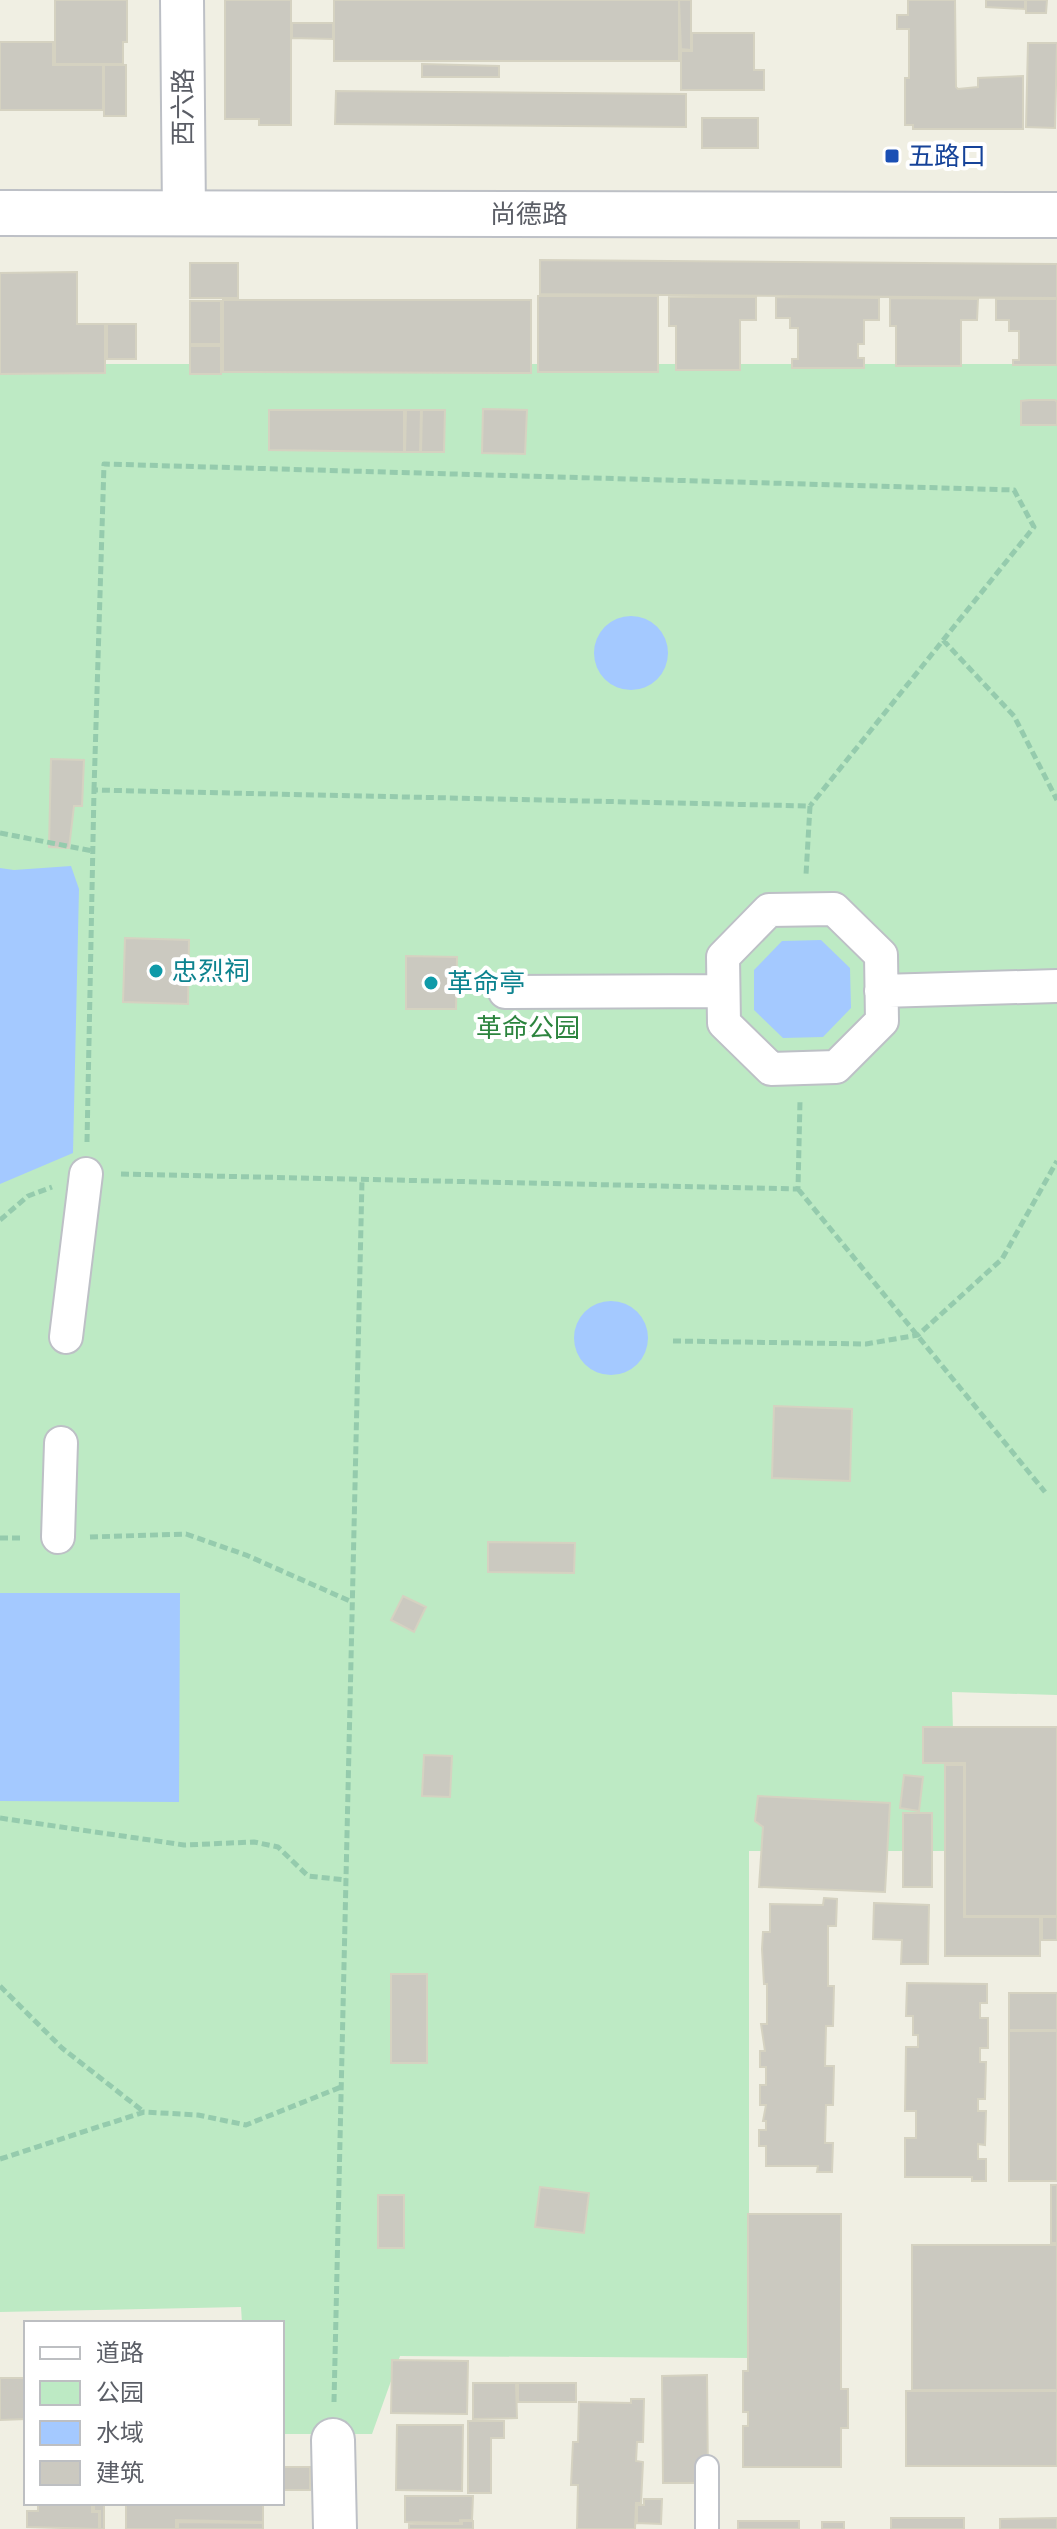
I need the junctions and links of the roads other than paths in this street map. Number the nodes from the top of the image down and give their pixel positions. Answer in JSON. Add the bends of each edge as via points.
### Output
{"nodes":[{"id":1,"x":182,"y":0,"type":"edge"},
{"id":2,"x":0,"y":213,"type":"edge"},
{"id":3,"x":184,"y":214,"type":"junction"},
{"id":4,"x":1057,"y":215,"type":"edge"},
{"id":5,"x":1057,"y":986,"type":"edge"},
{"id":6,"x":723,"y":991,"type":"junction"},
{"id":7,"x":881,"y":991,"type":"junction"},
{"id":8,"x":505,"y":992,"type":"dead end"},
{"id":9,"x":86,"y":1174,"type":"road end"},
{"id":10,"x":66,"y":1337,"type":"dead end"},
{"id":11,"x":61,"y":1443,"type":"dead end"},
{"id":12,"x":58,"y":1537,"type":"road end"},
{"id":13,"x":333,"y":2440,"type":"road end"},
{"id":14,"x":707,"y":2467,"type":"dead end"},
{"id":15,"x":335,"y":2529,"type":"edge"},
{"id":16,"x":707,"y":2529,"type":"edge"}],
"edges":[{"from":1,"to":3,"type":"street","name":"西六路"},
{"from":2,"to":3,"type":"street","name":"尚德路"},
{"from":3,"to":4,"type":"street","name":"尚德路"},
{"from":5,"to":7,"type":"street"},
{"from":6,"to":7,"type":"street","via":[[724,1023],[771,1069],[836,1067],[882,1021]]},
{"from":6,"to":7,"type":"street","via":[[723,957],[769,910],[834,909],[881,955]]},
{"from":6,"to":8,"type":"street"},
{"from":9,"to":10,"type":"street"},
{"from":11,"to":12,"type":"street"},
{"from":13,"to":15,"type":"street"},
{"from":14,"to":16,"type":"lane"}]}
